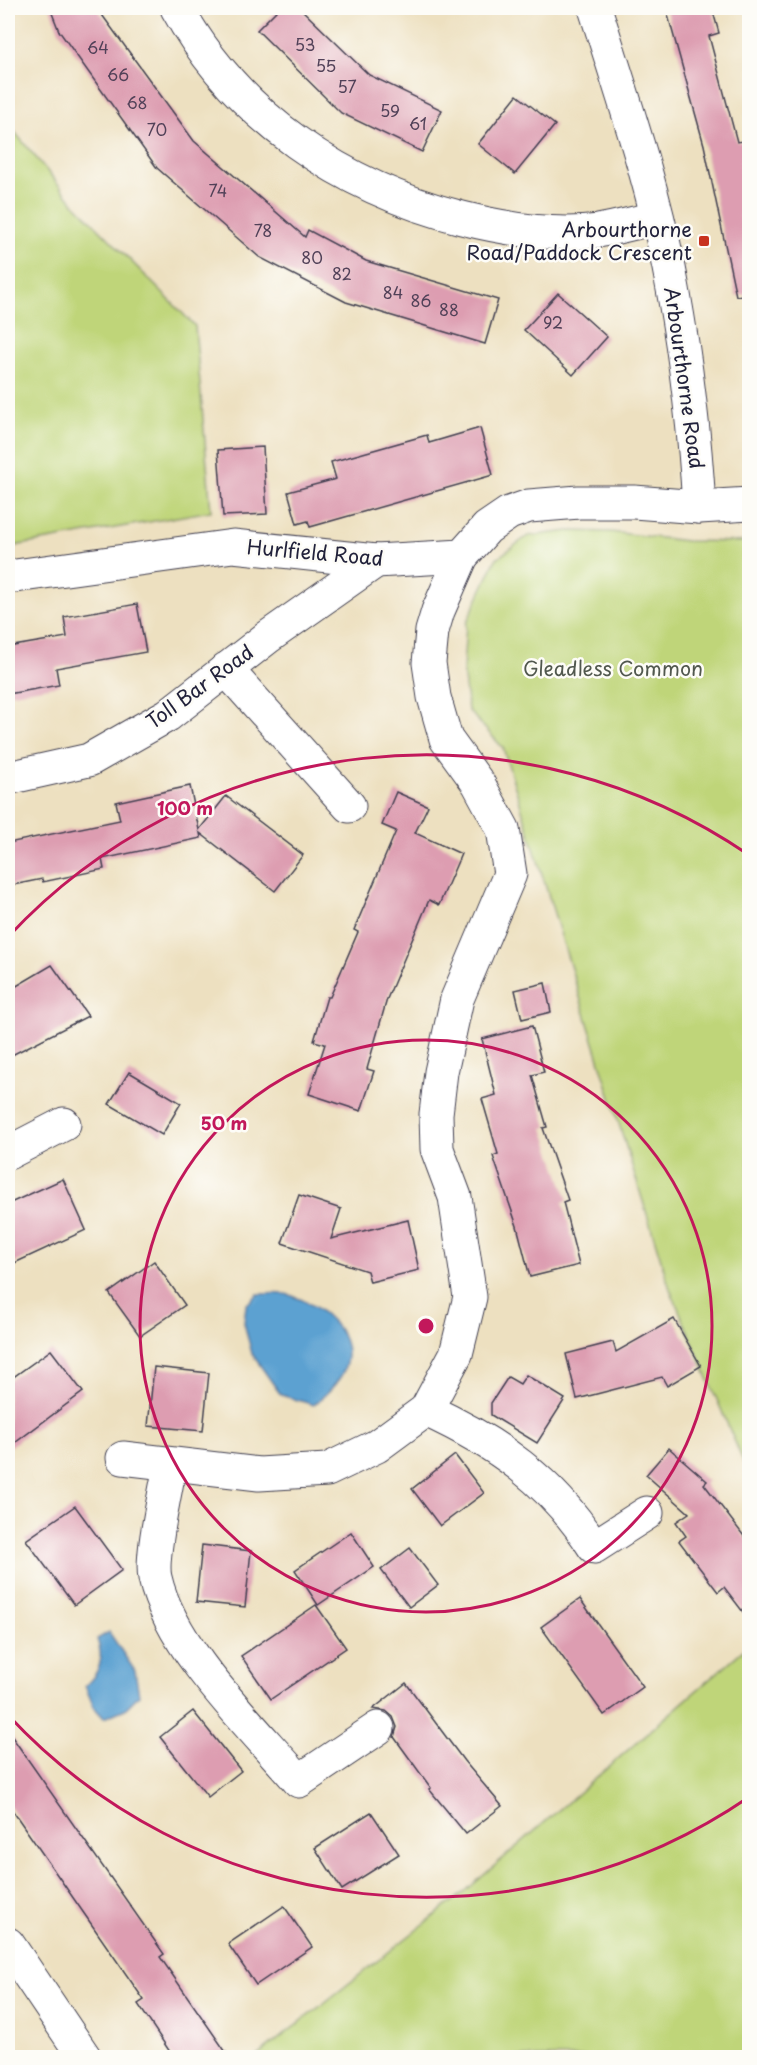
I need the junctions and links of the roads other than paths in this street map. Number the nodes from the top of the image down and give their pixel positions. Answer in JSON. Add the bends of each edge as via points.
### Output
{"nodes":[{"id":1,"x":177,"y":8,"type":"edge"},
{"id":2,"x":595,"y":8,"type":"edge"},
{"id":3,"x":656,"y":218,"type":"junction"},
{"id":4,"x":750,"y":504,"type":"edge"},
{"id":5,"x":699,"y":507,"type":"junction"},
{"id":6,"x":462,"y":556,"type":"junction"},
{"id":7,"x":375,"y":561,"type":"junction"},
{"id":8,"x":8,"y":577,"type":"edge"},
{"id":9,"x":226,"y":669,"type":"junction"},
{"id":10,"x":8,"y":778,"type":"edge"},
{"id":11,"x":349,"y":806,"type":"dead end"},
{"id":12,"x":64,"y":1124,"type":"dead end"},
{"id":13,"x":8,"y":1153,"type":"edge"},
{"id":14,"x":426,"y":1410,"type":"junction"},
{"id":15,"x":123,"y":1458,"type":"dead end"},
{"id":16,"x":170,"y":1465,"type":"junction"},
{"id":17,"x":647,"y":1513,"type":"dead end"},
{"id":18,"x":378,"y":1728,"type":"dead end"},
{"id":19,"x":8,"y":1944,"type":"edge"},
{"id":20,"x":85,"y":2058,"type":"edge"}],
"edges":[{"from":1,"to":3,"type":"street","via":[[216,64],[266,120],[352,178],[417,207],[521,230],[597,231]]},
{"from":2,"to":3,"type":"street","name":"Arbourthorne Road","via":[[641,155]]},
{"from":3,"to":5,"type":"street","name":"Arbourthorne Road","via":[[673,289]]},
{"from":4,"to":5,"type":"street"},
{"from":5,"to":6,"type":"street","via":[[624,502],[529,506],[509,513],[487,528]]},
{"from":6,"to":7,"type":"street","name":"Hurlfield Road"},
{"from":6,"to":14,"type":"street","via":[[432,631],[429,663],[434,697],[446,739],[478,783],[503,829],[510,874],[457,999],[441,1072],[437,1149],[454,1197],[470,1297],[456,1354]]},
{"from":7,"to":8,"type":"street","name":"Hurlfield Road","via":[[233,546]]},
{"from":7,"to":9,"type":"street","name":"Toll Bar Road"},
{"from":9,"to":10,"type":"street","name":"Toll Bar Road","via":[[168,715],[89,760]]},
{"from":9,"to":11,"type":"street"},
{"from":12,"to":13,"type":"street"},
{"from":14,"to":16,"type":"street","via":[[376,1446],[327,1470],[259,1474]]},
{"from":14,"to":17,"type":"street","via":[[473,1431],[535,1476],[574,1516],[594,1547]]},
{"from":15,"to":16,"type":"street"},
{"from":16,"to":18,"type":"street","via":[[155,1576],[168,1615],[197,1660],[299,1781]]},
{"from":19,"to":20,"type":"street"}]}
